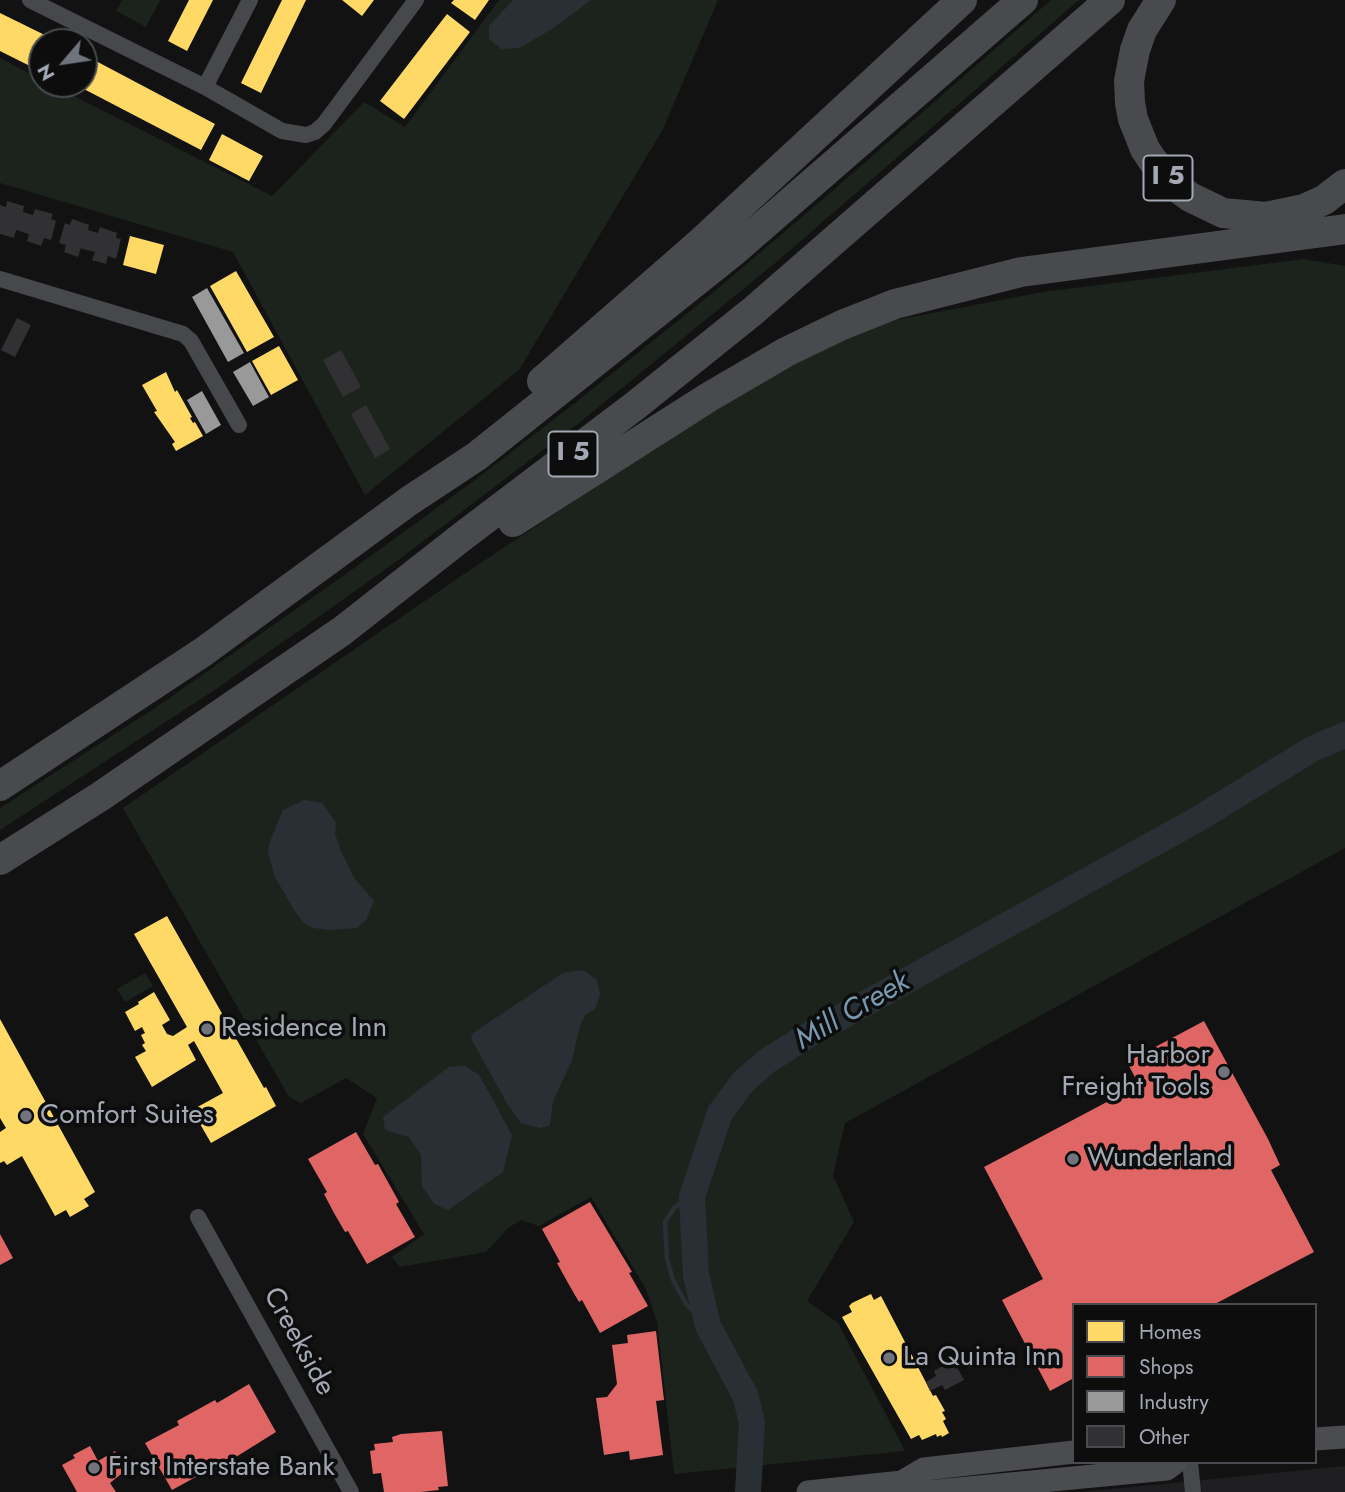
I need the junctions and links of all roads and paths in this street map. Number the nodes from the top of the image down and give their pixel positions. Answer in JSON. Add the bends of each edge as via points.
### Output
{"nodes":[{"id":1,"x":30,"y":0,"type":"edge"},
{"id":2,"x":250,"y":0,"type":"edge"},
{"id":3,"x":416,"y":0,"type":"edge"},
{"id":4,"x":962,"y":0,"type":"edge"},
{"id":5,"x":1023,"y":0,"type":"edge"},
{"id":6,"x":1110,"y":0,"type":"edge"},
{"id":7,"x":1161,"y":0,"type":"edge"},
{"id":8,"x":205,"y":87,"type":"junction"},
{"id":9,"x":1345,"y":184,"type":"edge"},
{"id":10,"x":1345,"y":229,"type":"edge"},
{"id":11,"x":1345,"y":249,"type":"edge"},
{"id":12,"x":1021,"y":272,"type":"junction"},
{"id":13,"x":0,"y":279,"type":"edge"},
{"id":14,"x":239,"y":425,"type":"dead end"},
{"id":15,"x":409,"y":501,"type":"junction"},
{"id":16,"x":342,"y":631,"type":"junction"},
{"id":17,"x":0,"y":786,"type":"edge"},
{"id":18,"x":0,"y":860,"type":"edge"},
{"id":19,"x":198,"y":1217,"type":"dead end"},
{"id":20,"x":1345,"y":1437,"type":"edge"},
{"id":21,"x":1317,"y":1439,"type":"edge"},
{"id":22,"x":1072,"y":1452,"type":"edge"},
{"id":23,"x":1173,"y":1464,"type":"edge"},
{"id":24,"x":1190,"y":1464,"type":"edge"},
{"id":25,"x":902,"y":1482,"type":"junction"},
{"id":26,"x":351,"y":1492,"type":"edge"},
{"id":27,"x":809,"y":1492,"type":"edge"},
{"id":28,"x":1193,"y":1492,"type":"edge"}],
"edges":[{"from":1,"to":8,"type":"street"},
{"from":2,"to":8,"type":"street"},
{"from":3,"to":8,"type":"street","via":[[324,124],[306,135],[282,131]]},
{"from":4,"to":15,"type":"highway","number":"I 5","via":[[701,242],[465,444]]},
{"from":5,"to":15,"type":"highway","number":"I 5","via":[[670,304],[477,456]]},
{"from":6,"to":16,"type":"highway","number":"I 5","via":[[753,310]]},
{"from":7,"to":9,"type":"highway","number":"I 5","via":[[1135,50],[1130,103],[1145,149],[1174,185],[1223,213],[1266,217],[1304,209]]},
{"from":10,"to":12,"type":"highway"},
{"from":11,"to":12,"type":"highway","via":[[1311,246],[1063,278]]},
{"from":12,"to":16,"type":"highway","via":[[895,304],[786,352]]},
{"from":13,"to":14,"type":"street","via":[[183,334]]},
{"from":15,"to":17,"type":"highway","number":"I 5","via":[[204,652]]},
{"from":16,"to":18,"type":"highway","number":"I 5"},
{"from":19,"to":26,"type":"street","name":"Creekside"},
{"from":20,"to":21,"type":"main road"},
{"from":22,"to":25,"type":"main road","via":[[924,1469]]},
{"from":23,"to":25,"type":"main road","via":[[1167,1469],[927,1492]]},
{"from":24,"to":28,"type":"street"},
{"from":25,"to":27,"type":"main road"}]}
